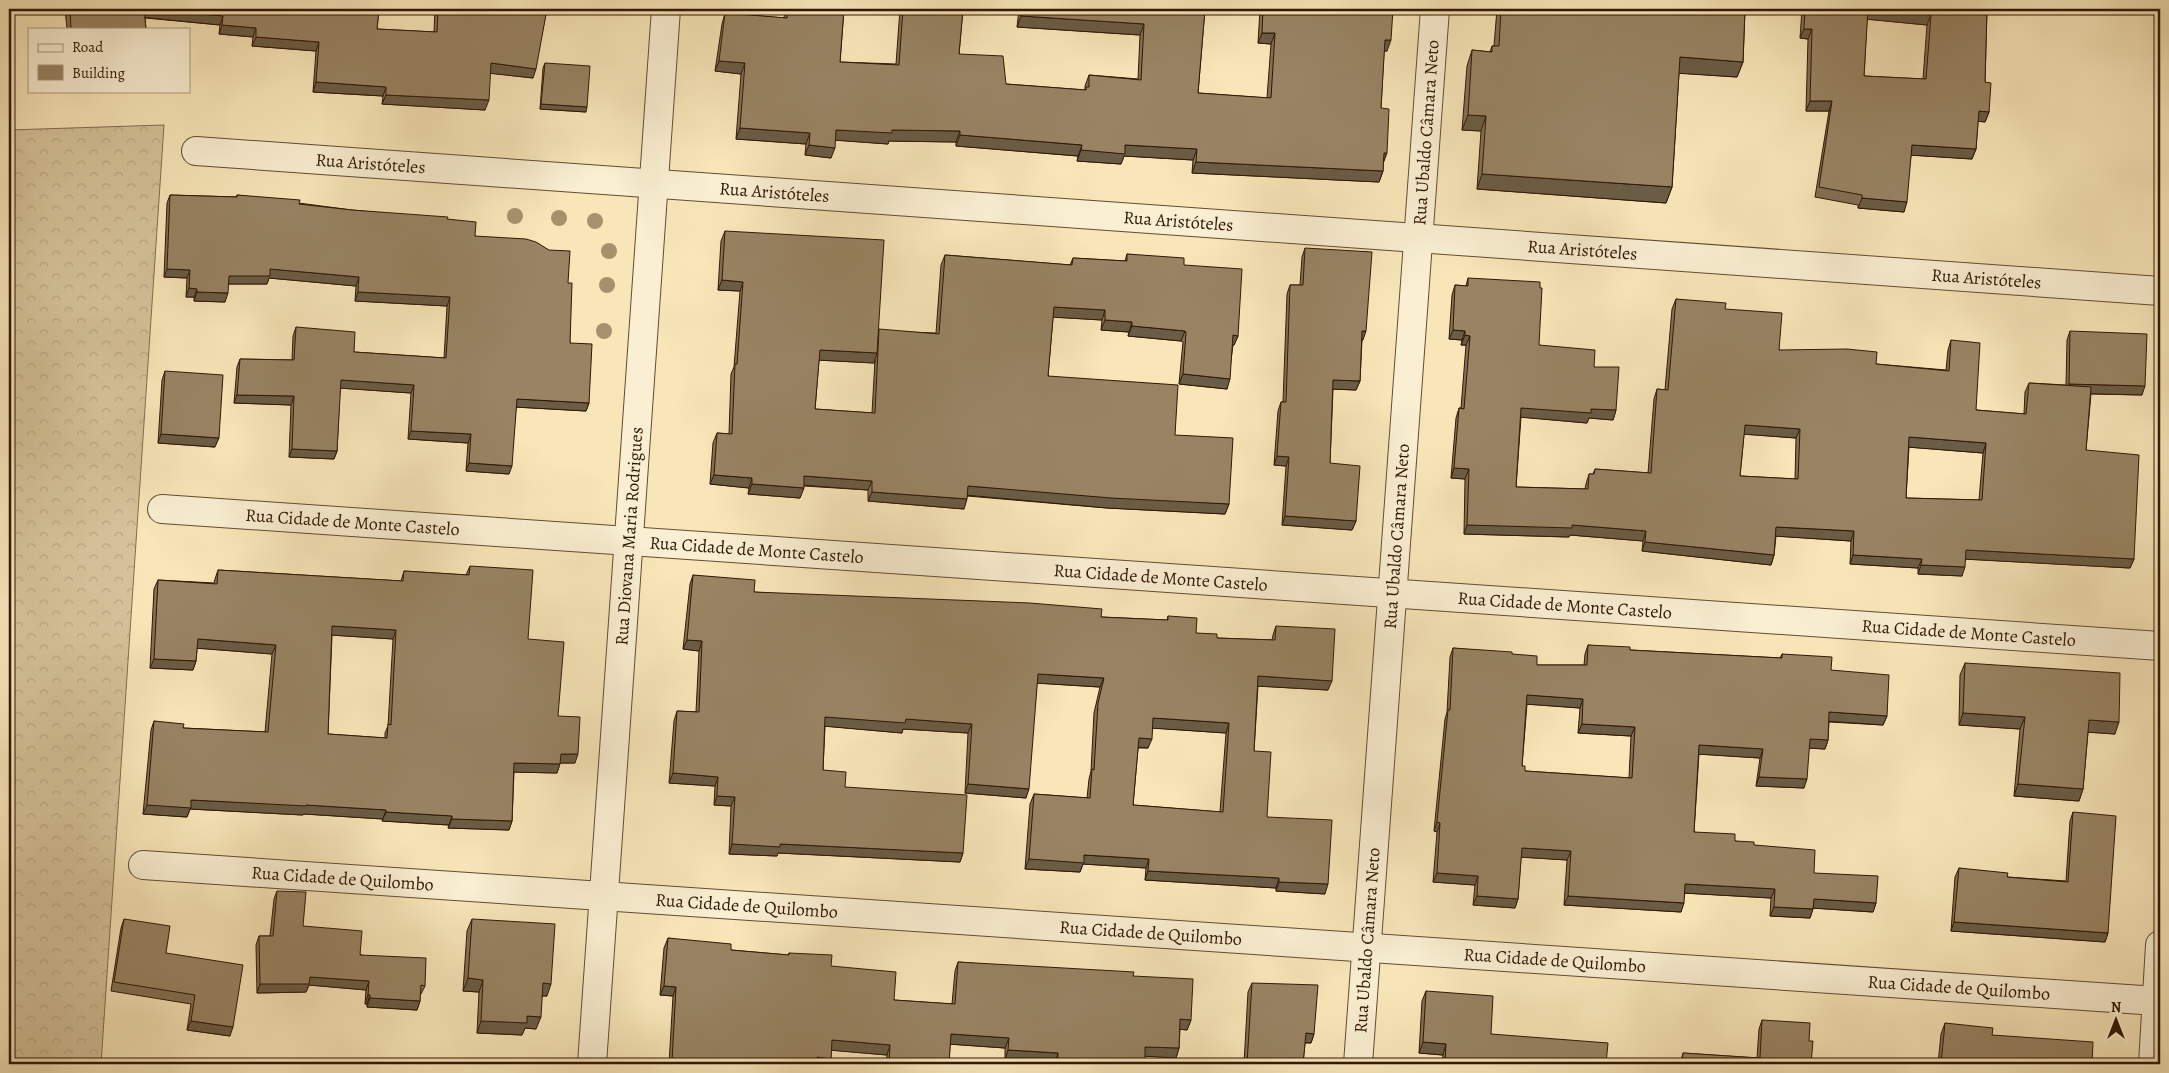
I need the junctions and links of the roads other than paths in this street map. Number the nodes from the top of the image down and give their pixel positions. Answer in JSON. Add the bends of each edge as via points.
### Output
{"nodes":[{"id":1,"x":666,"y":9,"type":"edge"},
{"id":2,"x":1435,"y":9,"type":"edge"},
{"id":3,"x":196,"y":151,"type":"dead end"},
{"id":4,"x":654,"y":183,"type":"junction"},
{"id":5,"x":1418,"y":238,"type":"junction"},
{"id":6,"x":2160,"y":291,"type":"edge"},
{"id":7,"x":162,"y":509,"type":"dead end"},
{"id":8,"x":629,"y":541,"type":"junction"},
{"id":9,"x":1392,"y":593,"type":"junction"},
{"id":10,"x":2160,"y":646,"type":"edge"},
{"id":11,"x":143,"y":865,"type":"dead end"},
{"id":12,"x":604,"y":896,"type":"junction"},
{"id":13,"x":2160,"y":945,"type":"edge"},
{"id":14,"x":1366,"y":947,"type":"junction"},
{"id":15,"x":2157,"y":1001,"type":"junction"},
{"id":16,"x":592,"y":1064,"type":"edge"},
{"id":17,"x":1358,"y":1064,"type":"edge"},
{"id":18,"x":2153,"y":1064,"type":"edge"}],
"edges":[{"from":1,"to":4,"type":"street","name":"Rua Diovana Maria Rodrigues"},
{"from":2,"to":5,"type":"street","name":"Rua Ubaldo Câmara Neto"},
{"from":3,"to":4,"type":"street","name":"Rua Aristóteles"},
{"from":4,"to":5,"type":"street","name":"Rua Aristóteles"},
{"from":4,"to":8,"type":"street","name":"Rua Diovana Maria Rodrigues"},
{"from":5,"to":6,"type":"street","name":"Rua Aristóteles"},
{"from":5,"to":9,"type":"street","name":"Rua Ubaldo Câmara Neto"},
{"from":7,"to":8,"type":"street","name":"Rua Cidade de Monte Castelo"},
{"from":8,"to":9,"type":"street","name":"Rua Cidade de Monte Castelo"},
{"from":8,"to":12,"type":"street","name":"Rua Diovana Maria Rodrigues"},
{"from":9,"to":10,"type":"street","name":"Rua Cidade de Monte Castelo"},
{"from":9,"to":14,"type":"street","name":"Rua Ubaldo Câmara Neto"},
{"from":11,"to":12,"type":"street","name":"Rua Cidade de Quilombo"},
{"from":12,"to":14,"type":"street","name":"Rua Cidade de Quilombo"},
{"from":12,"to":16,"type":"street","name":"Rua Diovana Maria Rodrigues"},
{"from":13,"to":15,"type":"street"},
{"from":14,"to":15,"type":"street","name":"Rua Cidade de Quilombo"},
{"from":14,"to":17,"type":"street","name":"Rua Ubaldo Câmara Neto"},
{"from":15,"to":18,"type":"street"}]}
